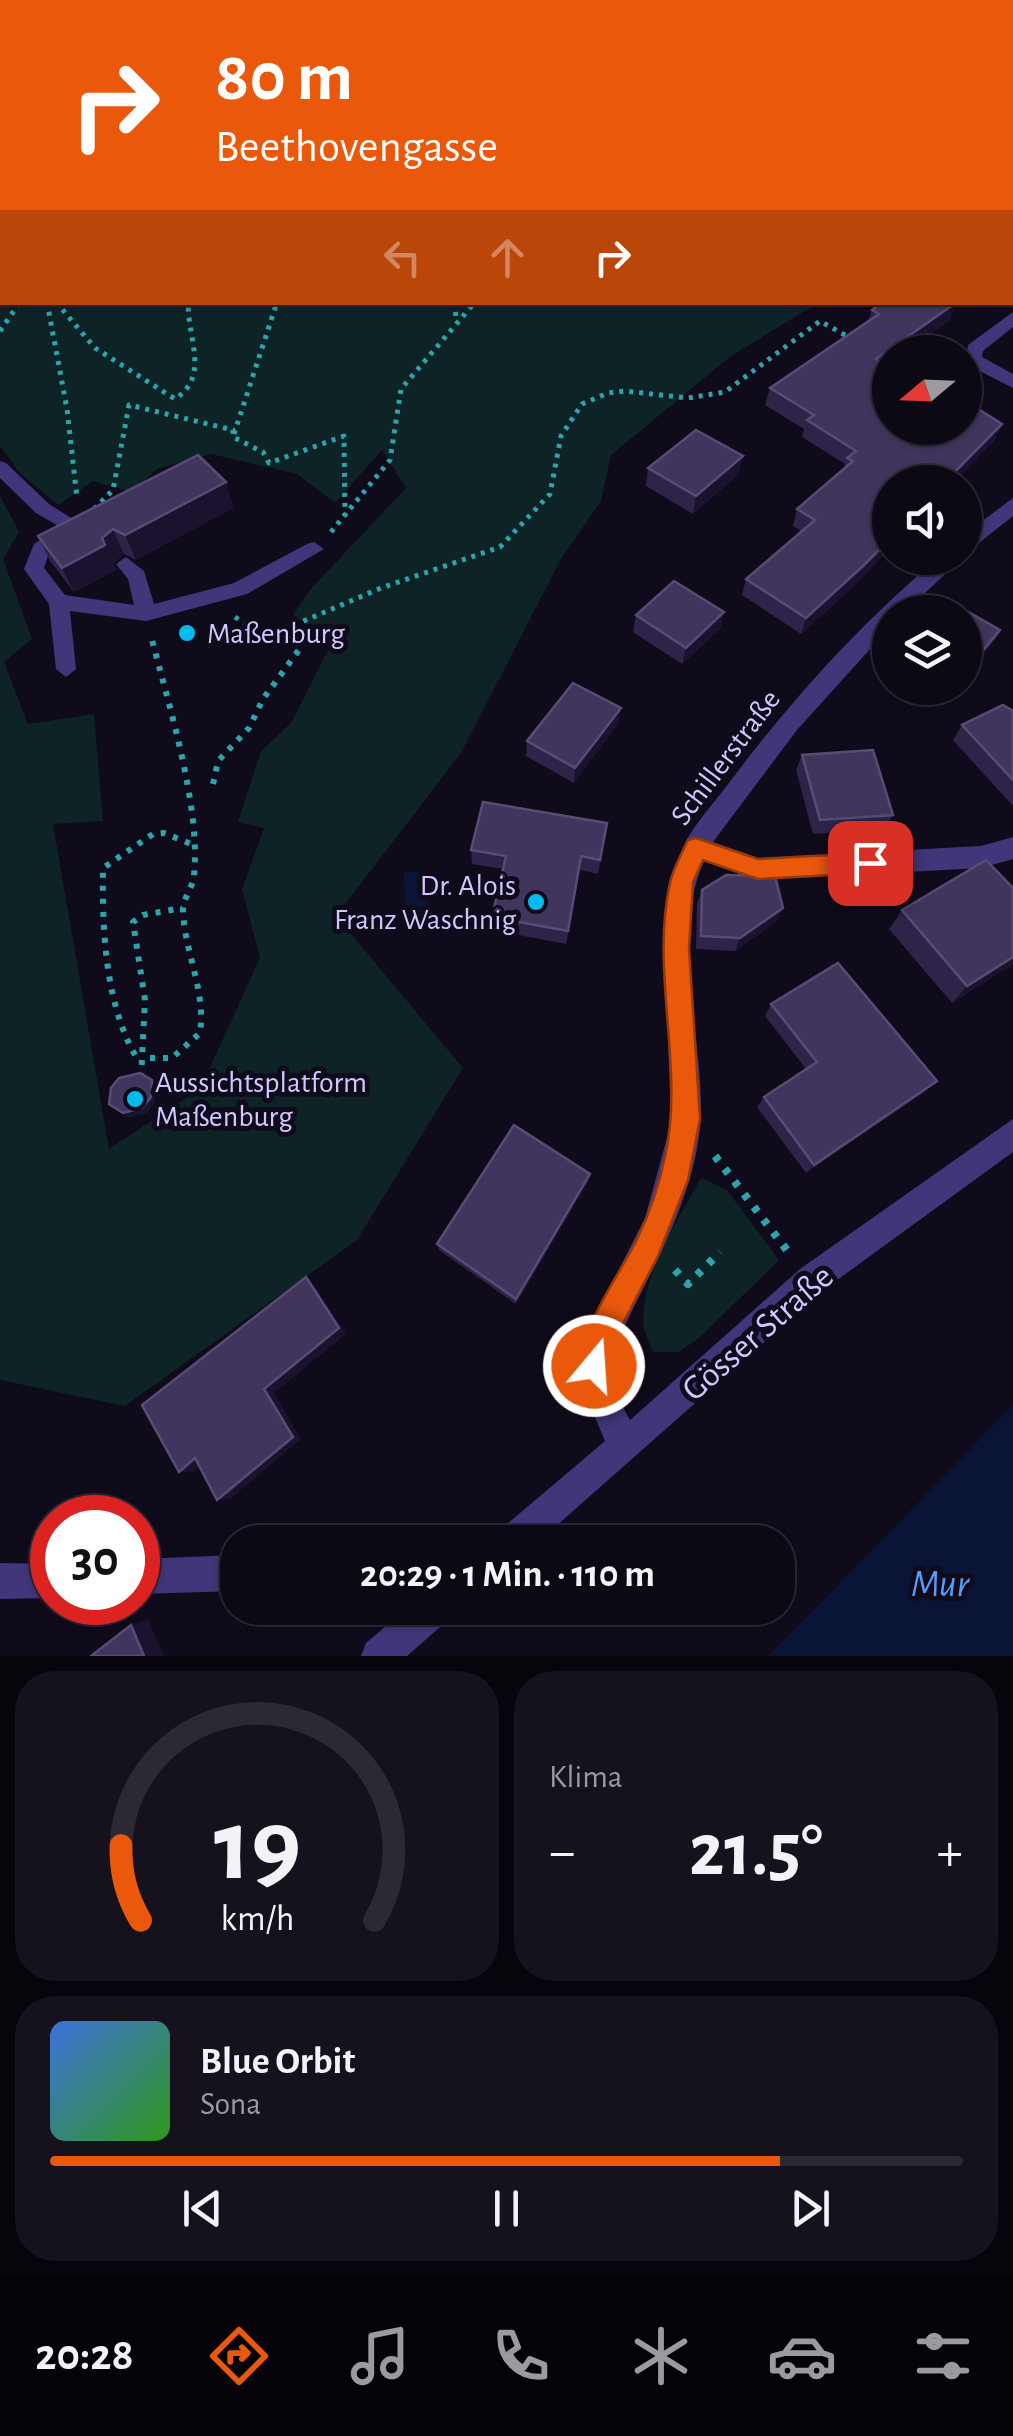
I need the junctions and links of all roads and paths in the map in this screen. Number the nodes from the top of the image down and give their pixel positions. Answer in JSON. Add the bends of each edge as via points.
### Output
{"nodes":[{"id":1,"x":18,"y":305,"type":"edge"},
{"id":2,"x":47,"y":305,"type":"edge"},
{"id":3,"x":59,"y":305,"type":"edge"},
{"id":4,"x":188,"y":305,"type":"edge"},
{"id":5,"x":276,"y":305,"type":"edge"},
{"id":6,"x":455,"y":305,"type":"edge"},
{"id":7,"x":472,"y":305,"type":"edge"},
{"id":8,"x":1013,"y":318,"type":"edge"},
{"id":9,"x":456,"y":322,"type":"junction"},
{"id":10,"x":0,"y":331,"type":"edge"},
{"id":11,"x":982,"y":343,"type":"edge"},
{"id":12,"x":866,"y":347,"type":"edge"},
{"id":13,"x":982,"y":367,"type":"edge"},
{"id":14,"x":1013,"y":382,"type":"edge"},
{"id":15,"x":232,"y":437,"type":"junction"},
{"id":16,"x":0,"y":467,"type":"edge"},
{"id":17,"x":1013,"y":506,"type":"edge"},
{"id":18,"x":345,"y":516,"type":"junction"},
{"id":19,"x":77,"y":525,"type":"junction"},
{"id":20,"x":982,"y":532,"type":"edge"},
{"id":21,"x":314,"y":549,"type":"joint"},
{"id":22,"x":126,"y":564,"type":"edge"},
{"id":23,"x":931,"y":575,"type":"edge"},
{"id":24,"x":211,"y":596,"type":"junction"},
{"id":25,"x":60,"y":602,"type":"junction"},
{"id":26,"x":146,"y":614,"type":"junction"},
{"id":27,"x":310,"y":621,"type":"junction"},
{"id":28,"x":66,"y":669,"type":"dead end"},
{"id":29,"x":213,"y":784,"type":"dead end"},
{"id":30,"x":190,"y":844,"type":"junction"},
{"id":31,"x":696,"y":848,"type":"junction"},
{"id":32,"x":1013,"y":848,"type":"edge"},
{"id":33,"x":182,"y":908,"type":"junction"},
{"id":34,"x":135,"y":1055,"type":"dead end"},
{"id":35,"x":150,"y":1058,"type":"dead end"},
{"id":36,"x":141,"y":1078,"type":"edge"},
{"id":37,"x":687,"y":1119,"type":"junction"},
{"id":38,"x":1013,"y":1134,"type":"edge"},
{"id":39,"x":783,"y":1245,"type":"dead end"},
{"id":40,"x":720,"y":1252,"type":"dead end"},
{"id":41,"x":688,"y":1284,"type":"dead end"},
{"id":42,"x":626,"y":1446,"type":"junction"},
{"id":43,"x":532,"y":1525,"type":"edge"},
{"id":44,"x":220,"y":1574,"type":"edge"},
{"id":45,"x":160,"y":1577,"type":"edge"},
{"id":46,"x":0,"y":1581,"type":"edge"},
{"id":47,"x":30,"y":1581,"type":"edge"},
{"id":48,"x":406,"y":1625,"type":"edge"},
{"id":49,"x":379,"y":1656,"type":"edge"}],
"edges":[{"from":1,"to":10,"type":"path"},
{"from":2,"to":19,"type":"path","via":[[71,432]]},
{"from":3,"to":4,"type":"path","via":[[95,348],[175,398],[191,389],[198,372]]},
{"from":5,"to":15,"type":"path"},
{"from":6,"to":9,"type":"path"},
{"from":7,"to":9,"type":"path"},
{"from":8,"to":11,"type":"street"},
{"from":9,"to":18,"type":"path","via":[[401,389],[390,460]]},
{"from":12,"to":27,"type":"path","via":[[820,321],[712,398],[627,391],[589,397],[568,416],[558,439],[552,493],[500,547]]},
{"from":13,"to":14,"type":"street"},
{"from":15,"to":18,"type":"path","via":[[263,452],[269,464],[344,436]]},
{"from":15,"to":19,"type":"path","via":[[234,430],[129,405],[113,490]]},
{"from":16,"to":19,"type":"lane","via":[[38,508]]},
{"from":17,"to":20,"type":"street"},
{"from":18,"to":21,"type":"path"},
{"from":19,"to":25,"type":"lane","via":[[41,550],[34,569]]},
{"from":21,"to":24,"type":"lane","via":[[240,589]]},
{"from":22,"to":26,"type":"lane","via":[[137,576]]},
{"from":23,"to":31,"type":"street","name":"Schillerstraße","via":[[784,726]]},
{"from":24,"to":26,"type":"lane"},
{"from":24,"to":27,"type":"path","via":[[265,636]]},
{"from":25,"to":26,"type":"lane"},
{"from":25,"to":28,"type":"lane"},
{"from":26,"to":30,"type":"path","via":[[178,741]]},
{"from":27,"to":29,"type":"path","via":[[304,643],[263,698],[250,728],[218,762]]},
{"from":30,"to":33,"type":"path","via":[[194,878]]},
{"from":30,"to":34,"type":"path","via":[[154,832],[104,868],[100,904],[124,1034]]},
{"from":31,"to":32,"type":"street","via":[[758,869],[981,857]]},
{"from":31,"to":37,"type":"street","name":"Schillerstraße","via":[[682,882],[677,949]]},
{"from":33,"to":35,"type":"path","via":[[203,1012],[200,1033],[172,1058]]},
{"from":33,"to":36,"type":"path","via":[[133,922],[148,997]]},
{"from":37,"to":39,"type":"path"},
{"from":37,"to":42,"type":"street","name":"Schillerstraße","via":[[674,1180],[604,1328],[594,1366],[607,1418]]},
{"from":38,"to":42,"type":"street","name":"Gösser Straße","via":[[811,1280]]},
{"from":40,"to":41,"type":"path"},
{"from":42,"to":43,"type":"street","name":"Gösser Straße"},
{"from":44,"to":45,"type":"street"},
{"from":46,"to":47,"type":"street"},
{"from":48,"to":49,"type":"street"}]}
